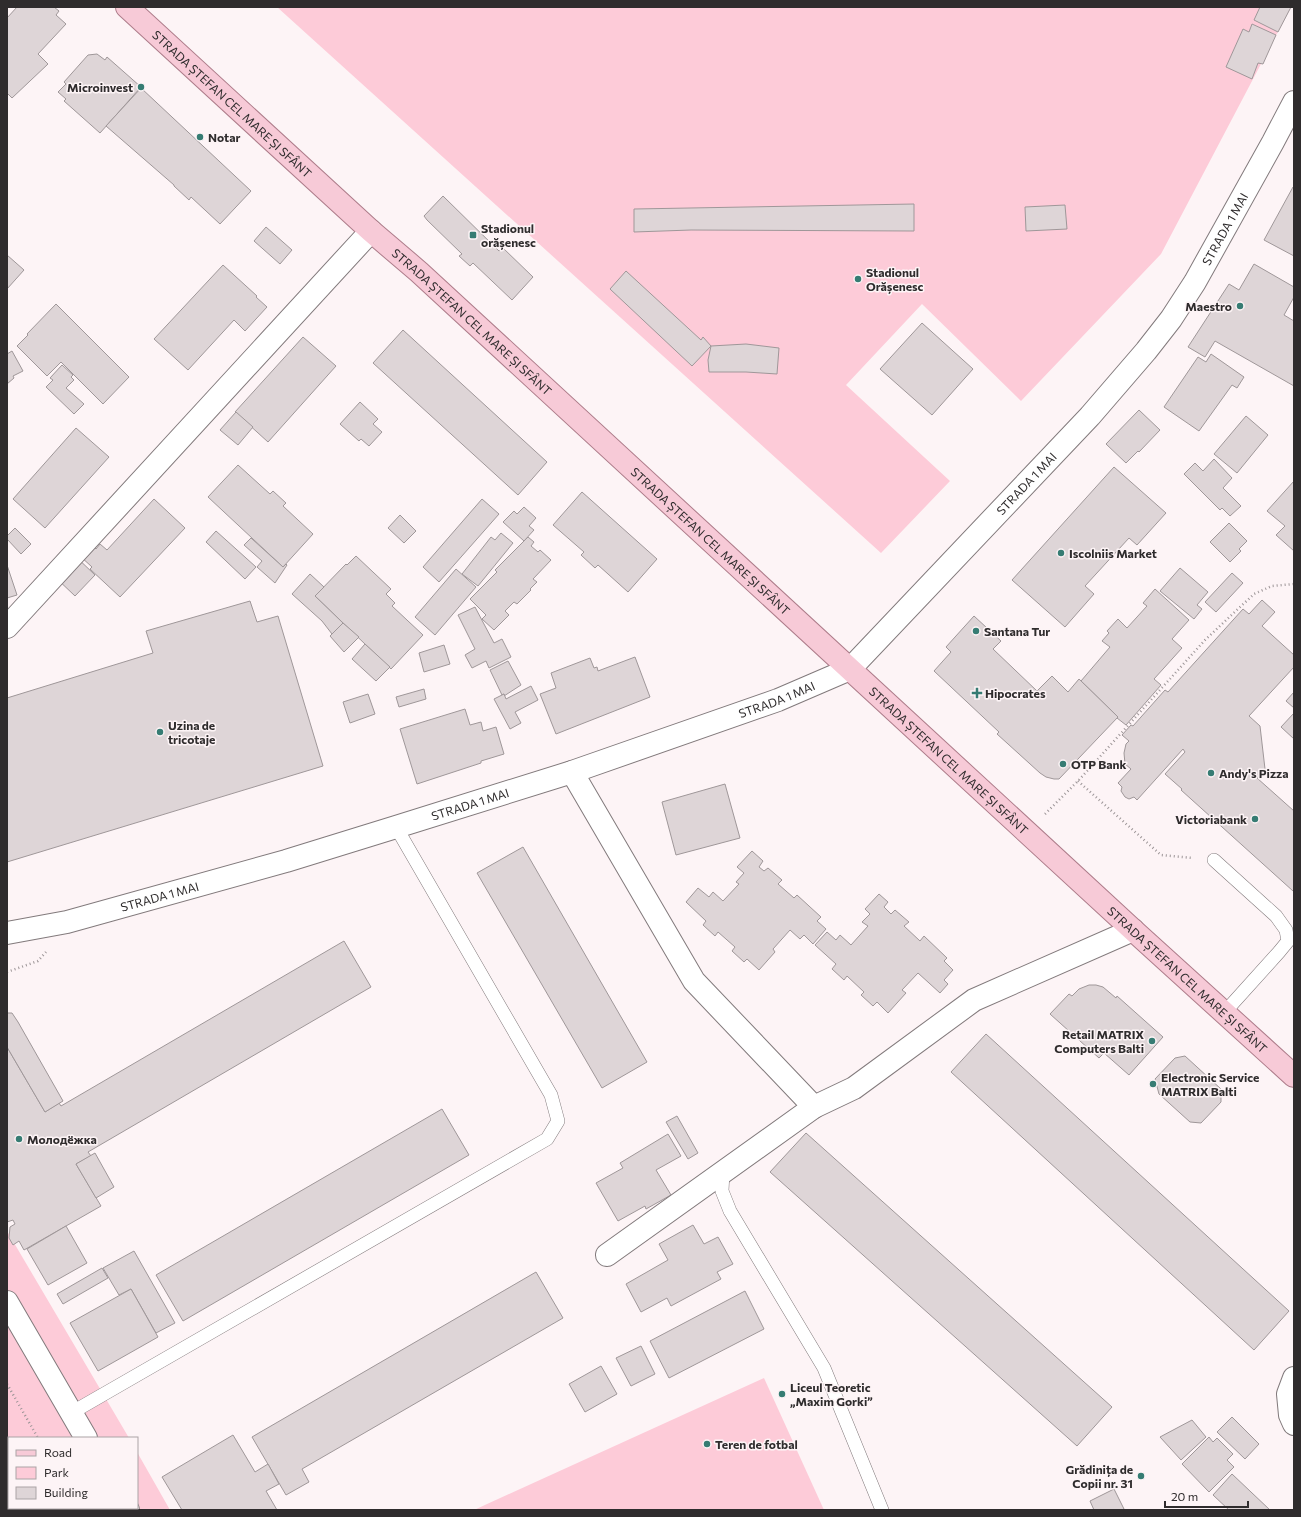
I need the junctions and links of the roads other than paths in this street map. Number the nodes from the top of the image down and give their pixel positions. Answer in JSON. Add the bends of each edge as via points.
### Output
{"nodes":[{"id":1,"x":127,"y":7,"type":"edge"},
{"id":2,"x":1294,"y":102,"type":"edge"},
{"id":3,"x":371,"y":231,"type":"junction"},
{"id":4,"x":7,"y":627,"type":"edge"},
{"id":5,"x":850,"y":669,"type":"junction"},
{"id":6,"x":572,"y":772,"type":"junction"},
{"id":7,"x":396,"y":827,"type":"junction"},
{"id":8,"x":1214,"y":860,"type":"road end"},
{"id":9,"x":1133,"y":930,"type":"junction"},
{"id":10,"x":7,"y":933,"type":"edge"},
{"id":11,"x":1224,"y":1013,"type":"junction"},
{"id":12,"x":1294,"y":1076,"type":"edge"},
{"id":13,"x":814,"y":1107,"type":"junction"},
{"id":14,"x":723,"y":1172,"type":"junction"},
{"id":15,"x":607,"y":1255,"type":"dead end"},
{"id":16,"x":7,"y":1302,"type":"edge"},
{"id":17,"x":1294,"y":1378,"type":"edge"},
{"id":18,"x":71,"y":1412,"type":"junction"},
{"id":19,"x":1294,"y":1424,"type":"edge"},
{"id":20,"x":85,"y":1437,"type":"edge"},
{"id":21,"x":882,"y":1510,"type":"edge"}],
"edges":[{"from":1,"to":3,"type":"main road","name":"STRADA ȘTEFAN CEL MARE ȘI SFÂNT"},
{"from":2,"to":5,"type":"street","name":"STRADA 1 MAI","via":[[1195,282],[1146,351],[1053,456]]},
{"from":3,"to":4,"type":"street"},
{"from":3,"to":5,"type":"main road","name":"STRADA ȘTEFAN CEL MARE ȘI SFÂNT","via":[[419,272]]},
{"from":5,"to":6,"type":"street","name":"STRADA 1 MAI","via":[[778,700]]},
{"from":5,"to":9,"type":"main road","name":"STRADA ȘTEFAN CEL MARE ȘI SFÂNT"},
{"from":6,"to":7,"type":"street","name":"STRADA 1 MAI"},
{"from":6,"to":13,"type":"street","via":[[694,981]]},
{"from":7,"to":10,"type":"street","name":"STRADA 1 MAI","via":[[286,861],[67,922]]},
{"from":7,"to":18,"type":"lane","via":[[551,1095],[558,1121],[547,1139]]},
{"from":8,"to":11,"type":"lane","via":[[1276,916],[1286,930],[1288,941]]},
{"from":9,"to":11,"type":"main road","name":"STRADA ȘTEFAN CEL MARE ȘI SFÂNT"},
{"from":9,"to":13,"type":"street","via":[[974,1000],[854,1088]]},
{"from":11,"to":12,"type":"main road","name":"STRADA ȘTEFAN CEL MARE ȘI SFÂNT"},
{"from":13,"to":14,"type":"street"},
{"from":14,"to":15,"type":"street"},
{"from":14,"to":21,"type":"lane","via":[[722,1191],[730,1211],[824,1368]]},
{"from":16,"to":18,"type":"street"},
{"from":17,"to":19,"type":"street","via":[[1288,1394],[1290,1416]]},
{"from":18,"to":20,"type":"street"}]}
